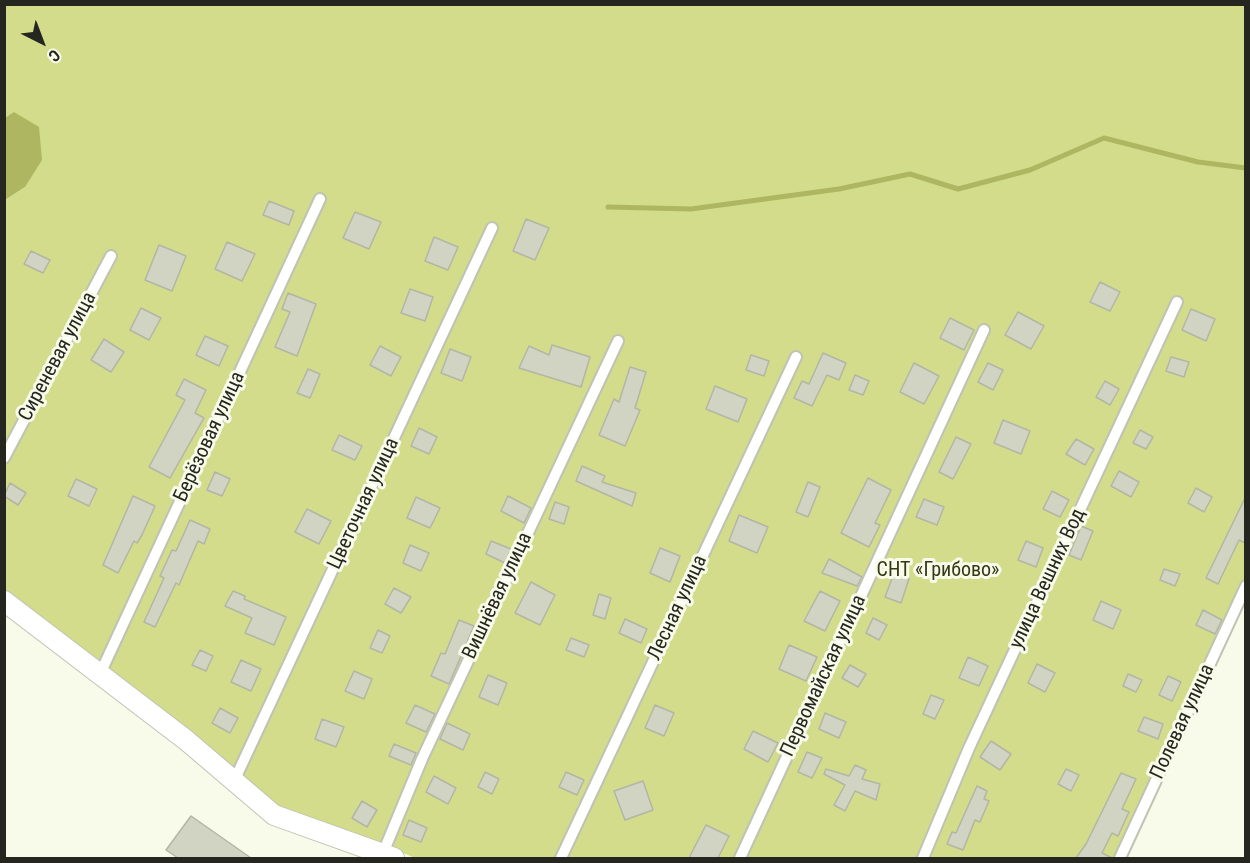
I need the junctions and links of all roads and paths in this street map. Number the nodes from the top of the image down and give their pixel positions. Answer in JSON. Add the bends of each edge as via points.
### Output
{"nodes":[{"id":1,"x":320,"y":199,"type":"dead end"},
{"id":2,"x":492,"y":228,"type":"dead end"},
{"id":3,"x":111,"y":256,"type":"dead end"},
{"id":4,"x":1177,"y":302,"type":"dead end"},
{"id":5,"x":984,"y":330,"type":"dead end"},
{"id":6,"x":618,"y":341,"type":"dead end"},
{"id":7,"x":795,"y":357,"type":"dead end"},
{"id":8,"x":4,"y":458,"type":"edge"},
{"id":9,"x":1245,"y":586,"type":"edge"},
{"id":10,"x":4,"y":601,"type":"edge"},
{"id":11,"x":100,"y":674,"type":"junction"},
{"id":12,"x":235,"y":779,"type":"junction"},
{"id":13,"x":388,"y":856,"type":"edge"},
{"id":14,"x":561,"y":858,"type":"edge"},
{"id":15,"x":740,"y":858,"type":"edge"},
{"id":16,"x":923,"y":858,"type":"edge"},
{"id":17,"x":1120,"y":858,"type":"edge"}],
"edges":[{"from":1,"to":11,"type":"lane","name":"Берёзовая улица"},
{"from":2,"to":12,"type":"lane","name":"Цветочная улица"},
{"from":3,"to":8,"type":"lane","name":"Сиреневая улица"},
{"from":4,"to":16,"type":"lane","name":"улица Вешних Вод","via":[[969,748]]},
{"from":5,"to":15,"type":"lane","name":"Первомайская улица"},
{"from":6,"to":13,"type":"lane","name":"Вишнёвая улица","via":[[427,749]]},
{"from":7,"to":14,"type":"lane","name":"Лесная улица"},
{"from":9,"to":17,"type":"lane","name":"Полевая улица"},
{"from":10,"to":11,"type":"street"},
{"from":11,"to":12,"type":"street"},
{"from":12,"to":13,"type":"street","via":[[274,815]]}]}
